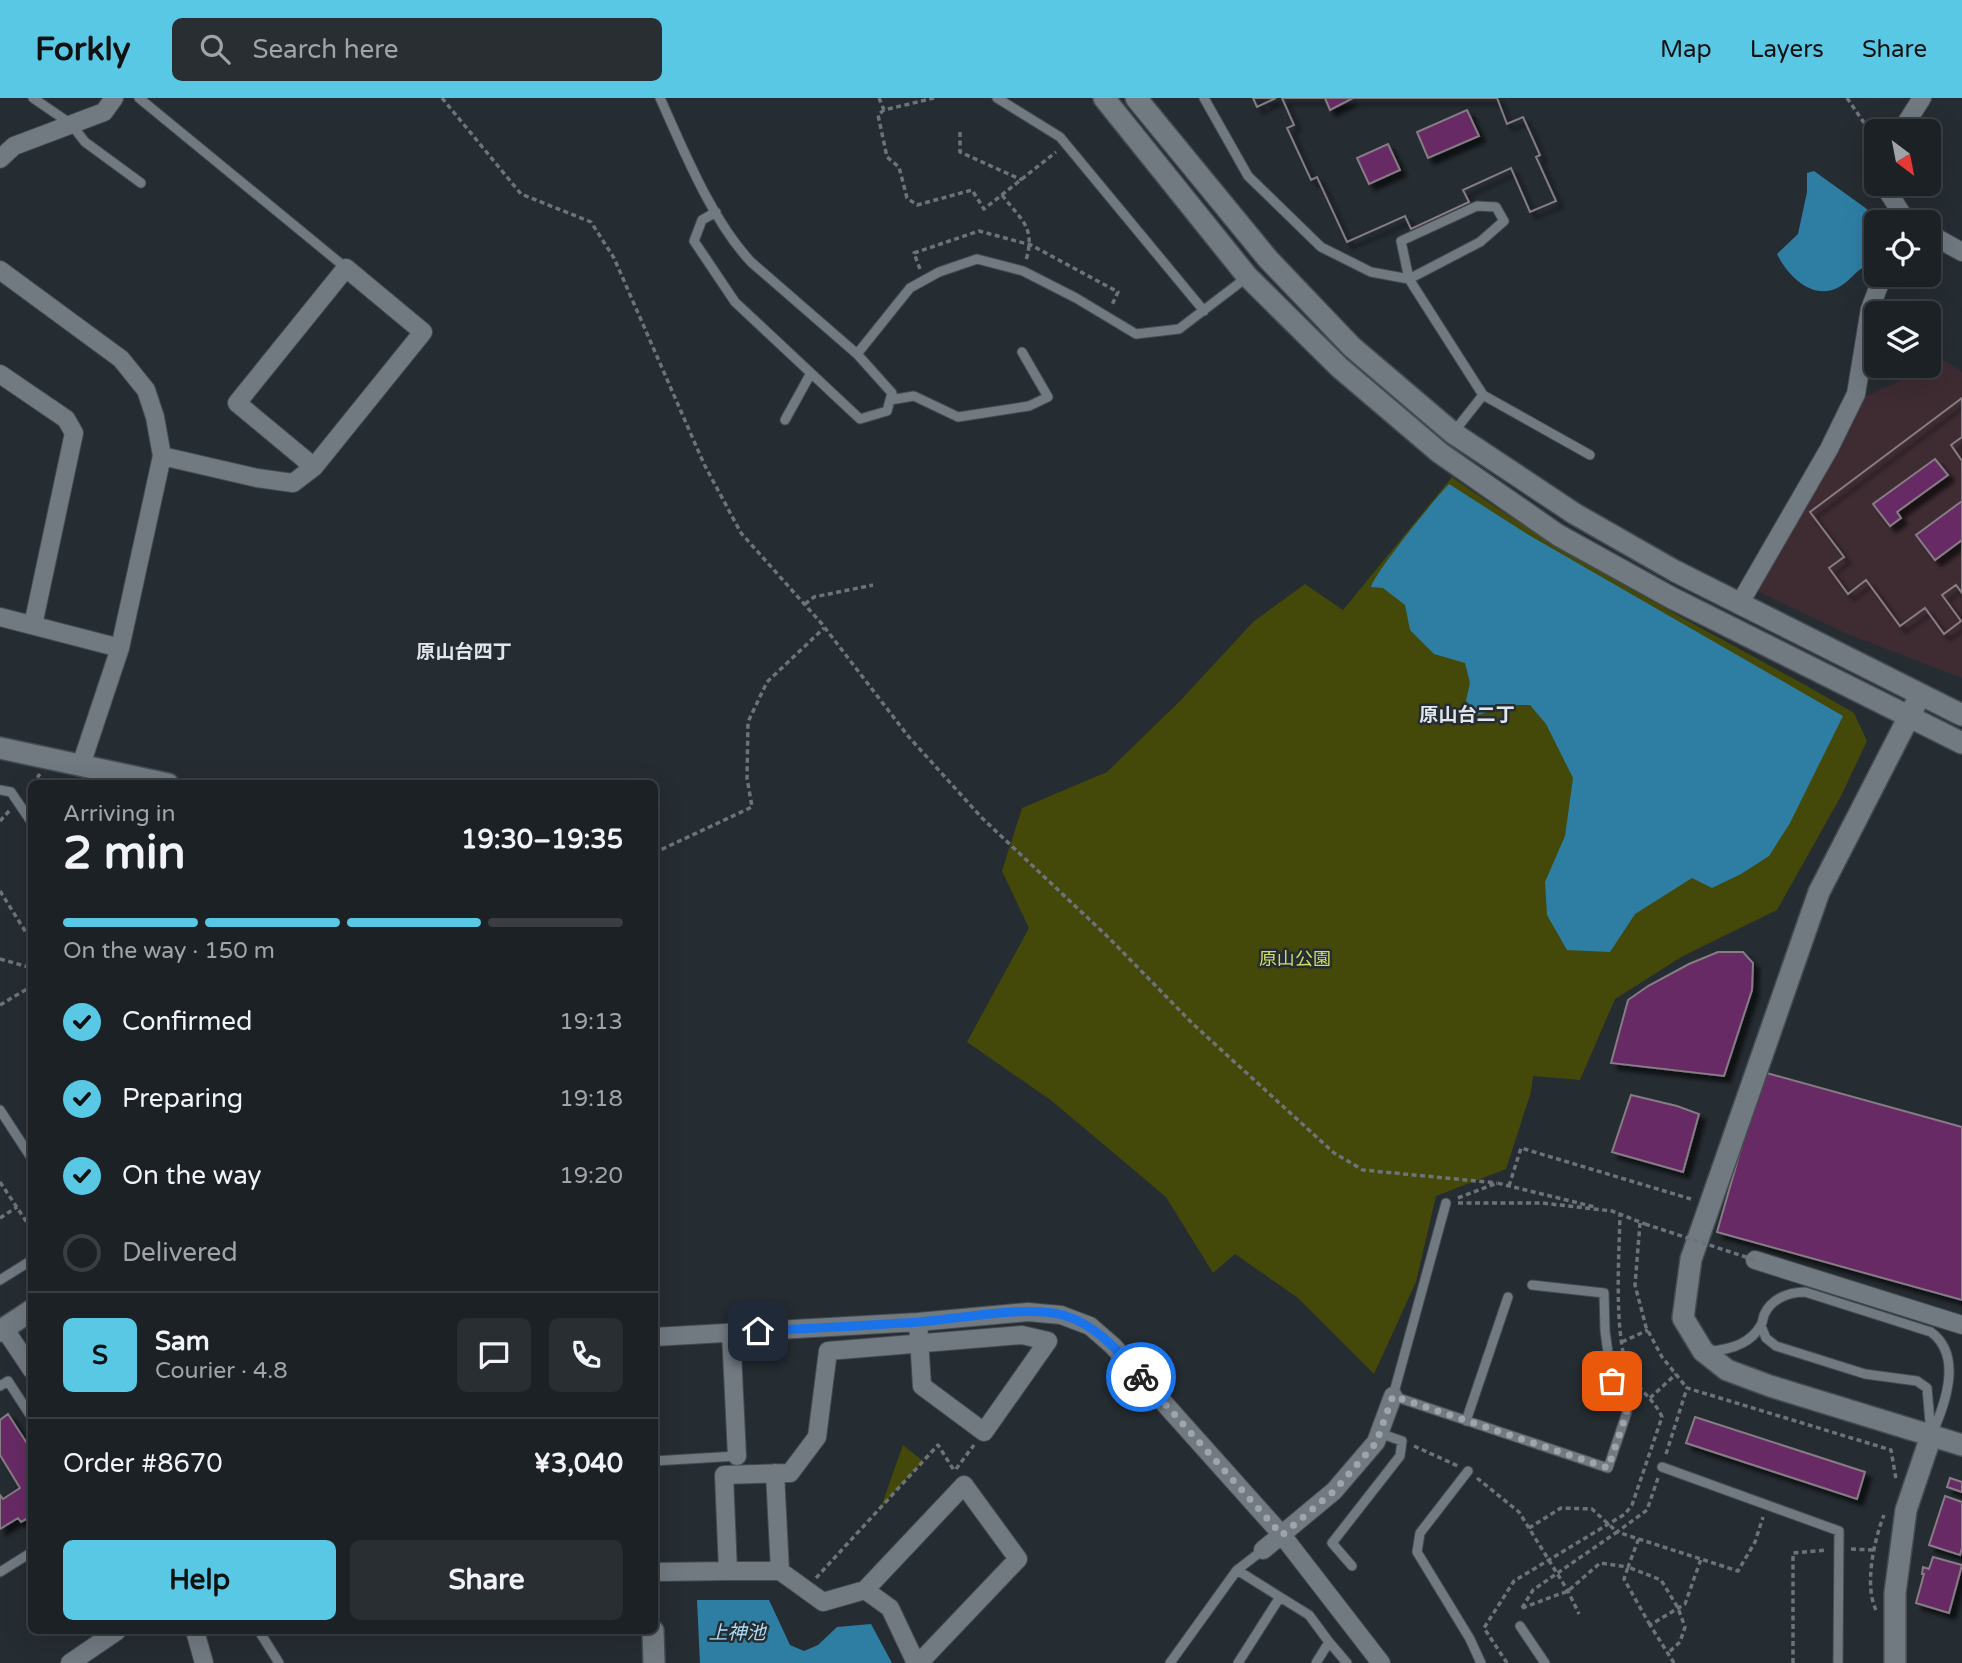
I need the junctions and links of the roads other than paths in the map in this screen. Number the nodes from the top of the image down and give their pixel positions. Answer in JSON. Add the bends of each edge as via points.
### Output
{"nodes":[{"id":1,"x":33,"y":98,"type":"edge"},
{"id":2,"x":114,"y":98,"type":"edge"},
{"id":3,"x":139,"y":98,"type":"edge"},
{"id":4,"x":660,"y":98,"type":"edge"},
{"id":5,"x":997,"y":98,"type":"edge"},
{"id":6,"x":1104,"y":98,"type":"edge"},
{"id":7,"x":1136,"y":98,"type":"edge"},
{"id":8,"x":1204,"y":98,"type":"edge"},
{"id":9,"x":1922,"y":98,"type":"edge"},
{"id":10,"x":1909,"y":119,"type":"edge"},
{"id":11,"x":71,"y":124,"type":"junction"},
{"id":12,"x":0,"y":159,"type":"edge"},
{"id":13,"x":141,"y":183,"type":"dead end"},
{"id":14,"x":716,"y":212,"type":"junction"},
{"id":15,"x":1941,"y":240,"type":"edge"},
{"id":16,"x":1962,"y":252,"type":"edge"},
{"id":17,"x":346,"y":268,"type":"junction"},
{"id":18,"x":0,"y":271,"type":"edge"},
{"id":19,"x":1247,"y":276,"type":"junction"},
{"id":20,"x":1409,"y":279,"type":"junction"},
{"id":21,"x":1878,"y":287,"type":"edge"},
{"id":22,"x":1204,"y":311,"type":"junction"},
{"id":23,"x":1023,"y":352,"type":"dead end"},
{"id":24,"x":857,"y":354,"type":"junction"},
{"id":25,"x":811,"y":373,"type":"junction"},
{"id":26,"x":0,"y":374,"type":"edge"},
{"id":27,"x":1483,"y":395,"type":"junction"},
{"id":28,"x":890,"y":400,"type":"junction"},
{"id":29,"x":785,"y":421,"type":"dead end"},
{"id":30,"x":1453,"y":433,"type":"junction"},
{"id":31,"x":1590,"y":455,"type":"dead end"},
{"id":32,"x":162,"y":456,"type":"junction"},
{"id":33,"x":314,"y":467,"type":"junction"},
{"id":34,"x":1740,"y":603,"type":"junction"},
{"id":35,"x":0,"y":617,"type":"edge"},
{"id":36,"x":33,"y":625,"type":"junction"},
{"id":37,"x":120,"y":648,"type":"junction"},
{"id":38,"x":1919,"y":694,"type":"junction"},
{"id":39,"x":1962,"y":715,"type":"edge"},
{"id":40,"x":1909,"y":717,"type":"junction"},
{"id":41,"x":1962,"y":743,"type":"edge"},
{"id":42,"x":0,"y":748,"type":"edge"},
{"id":43,"x":88,"y":772,"type":"edge"},
{"id":44,"x":141,"y":780,"type":"edge"},
{"id":45,"x":0,"y":790,"type":"edge"},
{"id":46,"x":28,"y":817,"type":"edge"},
{"id":47,"x":0,"y":1110,"type":"edge"},
{"id":48,"x":28,"y":1154,"type":"edge"},
{"id":49,"x":1446,"y":1203,"type":"road end"},
{"id":50,"x":1755,"y":1260,"type":"road end"},
{"id":51,"x":28,"y":1262,"type":"edge"},
{"id":52,"x":0,"y":1280,"type":"edge"},
{"id":53,"x":1532,"y":1285,"type":"dead end"},
{"id":54,"x":1508,"y":1297,"type":"dead end"},
{"id":55,"x":28,"y":1313,"type":"edge"},
{"id":56,"x":918,"y":1322,"type":"junction"},
{"id":57,"x":1962,"y":1325,"type":"edge"},
{"id":58,"x":1760,"y":1326,"type":"junction"},
{"id":59,"x":2,"y":1329,"type":"edge"},
{"id":60,"x":731,"y":1332,"type":"junction"},
{"id":61,"x":658,"y":1337,"type":"edge"},
{"id":62,"x":919,"y":1342,"type":"junction"},
{"id":63,"x":1703,"y":1351,"type":"junction"},
{"id":64,"x":28,"y":1365,"type":"edge"},
{"id":65,"x":0,"y":1386,"type":"edge"},
{"id":66,"x":1393,"y":1396,"type":"junction"},
{"id":67,"x":28,"y":1412,"type":"edge"},
{"id":68,"x":1466,"y":1421,"type":"junction"},
{"id":69,"x":1379,"y":1433,"type":"junction"},
{"id":70,"x":1931,"y":1436,"type":"junction"},
{"id":71,"x":1962,"y":1445,"type":"edge"},
{"id":72,"x":737,"y":1456,"type":"joint"},
{"id":73,"x":658,"y":1461,"type":"edge"},
{"id":74,"x":1662,"y":1467,"type":"dead end"},
{"id":75,"x":1468,"y":1471,"type":"road end"},
{"id":76,"x":775,"y":1473,"type":"junction"},
{"id":77,"x":1282,"y":1535,"type":"junction"},
{"id":78,"x":1263,"y":1550,"type":"joint"},
{"id":79,"x":28,"y":1554,"type":"edge"},
{"id":80,"x":1352,"y":1566,"type":"dead end"},
{"id":81,"x":1237,"y":1570,"type":"junction"},
{"id":82,"x":728,"y":1571,"type":"junction"},
{"id":83,"x":0,"y":1572,"type":"edge"},
{"id":84,"x":658,"y":1572,"type":"edge"},
{"id":85,"x":780,"y":1572,"type":"junction"},
{"id":86,"x":865,"y":1590,"type":"junction"},
{"id":87,"x":1280,"y":1597,"type":"junction"},
{"id":88,"x":1520,"y":1626,"type":"road end"},
{"id":89,"x":113,"y":1634,"type":"edge"},
{"id":90,"x":196,"y":1634,"type":"edge"},
{"id":91,"x":261,"y":1634,"type":"edge"},
{"id":92,"x":653,"y":1634,"type":"edge"},
{"id":93,"x":1329,"y":1642,"type":"junction"},
{"id":94,"x":70,"y":1663,"type":"edge"},
{"id":95,"x":204,"y":1663,"type":"edge"},
{"id":96,"x":279,"y":1663,"type":"edge"},
{"id":97,"x":654,"y":1663,"type":"edge"},
{"id":98,"x":918,"y":1663,"type":"edge"},
{"id":99,"x":1170,"y":1663,"type":"edge"},
{"id":100,"x":1238,"y":1663,"type":"edge"},
{"id":101,"x":1317,"y":1663,"type":"edge"},
{"id":102,"x":1347,"y":1663,"type":"edge"},
{"id":103,"x":1381,"y":1663,"type":"edge"},
{"id":104,"x":1481,"y":1663,"type":"edge"},
{"id":105,"x":1545,"y":1663,"type":"edge"},
{"id":106,"x":1838,"y":1663,"type":"edge"},
{"id":107,"x":1895,"y":1663,"type":"edge"}],
"edges":[{"from":1,"to":11,"type":"lane"},
{"from":2,"to":11,"type":"street","via":[[104,112]]},
{"from":3,"to":17,"type":"lane"},
{"from":4,"to":14,"type":"lane"},
{"from":5,"to":22,"type":"lane","via":[[1067,144]]},
{"from":6,"to":19,"type":"street"},
{"from":7,"to":30,"type":"street","via":[[1268,259],[1352,347]]},
{"from":8,"to":20,"type":"lane","via":[[1248,176],[1321,247],[1371,272]]},
{"from":9,"to":10,"type":"street"},
{"from":11,"to":12,"type":"street","via":[[14,146]]},
{"from":11,"to":13,"type":"lane","via":[[85,142]]},
{"from":14,"to":24,"type":"lane","via":[[735,245]]},
{"from":14,"to":25,"type":"lane","via":[[702,220],[694,241],[735,302]]},
{"from":15,"to":16,"type":"street"},
{"from":17,"to":33,"type":"street","via":[[423,332]]},
{"from":17,"to":33,"type":"street","via":[[237,403]]},
{"from":18,"to":32,"type":"street","via":[[121,359],[146,390]]},
{"from":19,"to":22,"type":"lane"},
{"from":19,"to":40,"type":"street","via":[[1339,367],[1440,453],[1558,535]]},
{"from":20,"to":20,"type":"lane","via":[[1480,242],[1504,221],[1496,207],[1478,206],[1401,241]]},
{"from":20,"to":27,"type":"lane"},
{"from":21,"to":34,"type":"street","via":[[1870,309],[1856,394]]},
{"from":22,"to":24,"type":"lane","via":[[1179,329],[1136,334],[1023,271],[977,259],[910,288]]},
{"from":23,"to":28,"type":"lane","via":[[1048,397],[1029,406],[958,417],[914,396]]},
{"from":24,"to":28,"type":"lane","via":[[892,393]]},
{"from":25,"to":28,"type":"lane","via":[[860,419],[887,411]]},
{"from":25,"to":29,"type":"lane"},
{"from":26,"to":36,"type":"street","via":[[65,419],[74,433]]},
{"from":27,"to":30,"type":"lane"},
{"from":27,"to":31,"type":"lane"},
{"from":30,"to":34,"type":"street","via":[[1575,514]]},
{"from":32,"to":33,"type":"street","via":[[293,483]]},
{"from":32,"to":37,"type":"street"},
{"from":34,"to":38,"type":"street"},
{"from":35,"to":36,"type":"street"},
{"from":36,"to":37,"type":"street"},
{"from":37,"to":43,"type":"street"},
{"from":38,"to":39,"type":"street"},
{"from":38,"to":40,"type":"street"},
{"from":40,"to":41,"type":"street"},
{"from":40,"to":63,"type":"street","via":[[1819,892],[1691,1259],[1683,1318]]},
{"from":42,"to":43,"type":"street"},
{"from":43,"to":44,"type":"street"},
{"from":45,"to":46,"type":"lane","via":[[11,792]]},
{"from":47,"to":48,"type":"lane"},
{"from":49,"to":66,"type":"lane"},
{"from":50,"to":57,"type":"street"},
{"from":51,"to":52,"type":"lane"},
{"from":53,"to":68,"type":"lane","via":[[1604,1293],[1612,1381],[1627,1412],[1608,1468]]},
{"from":54,"to":68,"type":"lane"},
{"from":55,"to":59,"type":"street"},
{"from":56,"to":60,"type":"street"},
{"from":56,"to":62,"type":"street"},
{"from":56,"to":77,"type":"street","via":[[1028,1312],[1061,1315],[1090,1326]]},
{"from":58,"to":63,"type":"lane","via":[[1745,1342],[1728,1350]]},
{"from":58,"to":70,"type":"lane","via":[[1776,1346],[1865,1374],[1917,1381],[1927,1388]]},
{"from":58,"to":70,"type":"lane","via":[[1765,1312],[1783,1295],[1805,1292],[1943,1337],[1957,1356],[1959,1368]]},
{"from":59,"to":64,"type":"street"},
{"from":60,"to":61,"type":"street"},
{"from":60,"to":72,"type":"street"},
{"from":62,"to":62,"type":"street","via":[[922,1386],[984,1432],[1048,1341],[1022,1335]]},
{"from":62,"to":76,"type":"street","via":[[828,1351],[817,1437],[790,1473]]},
{"from":63,"to":70,"type":"street","via":[[1727,1370]]},
{"from":65,"to":67,"type":"lane","via":[[8,1381]]},
{"from":66,"to":68,"type":"lane"},
{"from":66,"to":69,"type":"street"},
{"from":69,"to":77,"type":"street","via":[[1376,1443],[1334,1491]]},
{"from":69,"to":80,"type":"lane","via":[[1402,1441],[1400,1456],[1332,1543]]},
{"from":70,"to":71,"type":"street"},
{"from":70,"to":107,"type":"street","via":[[1906,1510],[1895,1593]]},
{"from":72,"to":73,"type":"lane"},
{"from":74,"to":106,"type":"lane","via":[[1839,1531]]},
{"from":75,"to":104,"type":"lane","via":[[1420,1533],[1417,1552]]},
{"from":76,"to":82,"type":"street","via":[[724,1475]]},
{"from":76,"to":85,"type":"street"},
{"from":77,"to":78,"type":"street"},
{"from":77,"to":103,"type":"street"},
{"from":78,"to":81,"type":"lane"},
{"from":79,"to":83,"type":"lane"},
{"from":81,"to":87,"type":"lane"},
{"from":81,"to":99,"type":"lane"},
{"from":82,"to":84,"type":"street"},
{"from":82,"to":85,"type":"street"},
{"from":85,"to":86,"type":"street","via":[[823,1602]]},
{"from":86,"to":98,"type":"street","via":[[890,1608]]},
{"from":86,"to":98,"type":"street","via":[[959,1478],[1018,1559]]},
{"from":87,"to":93,"type":"lane","via":[[1309,1615]]},
{"from":87,"to":100,"type":"lane"},
{"from":88,"to":105,"type":"lane"},
{"from":89,"to":94,"type":"street"},
{"from":90,"to":95,"type":"street"},
{"from":91,"to":96,"type":"lane"},
{"from":92,"to":97,"type":"street"},
{"from":93,"to":101,"type":"lane"},
{"from":93,"to":102,"type":"lane"}]}
